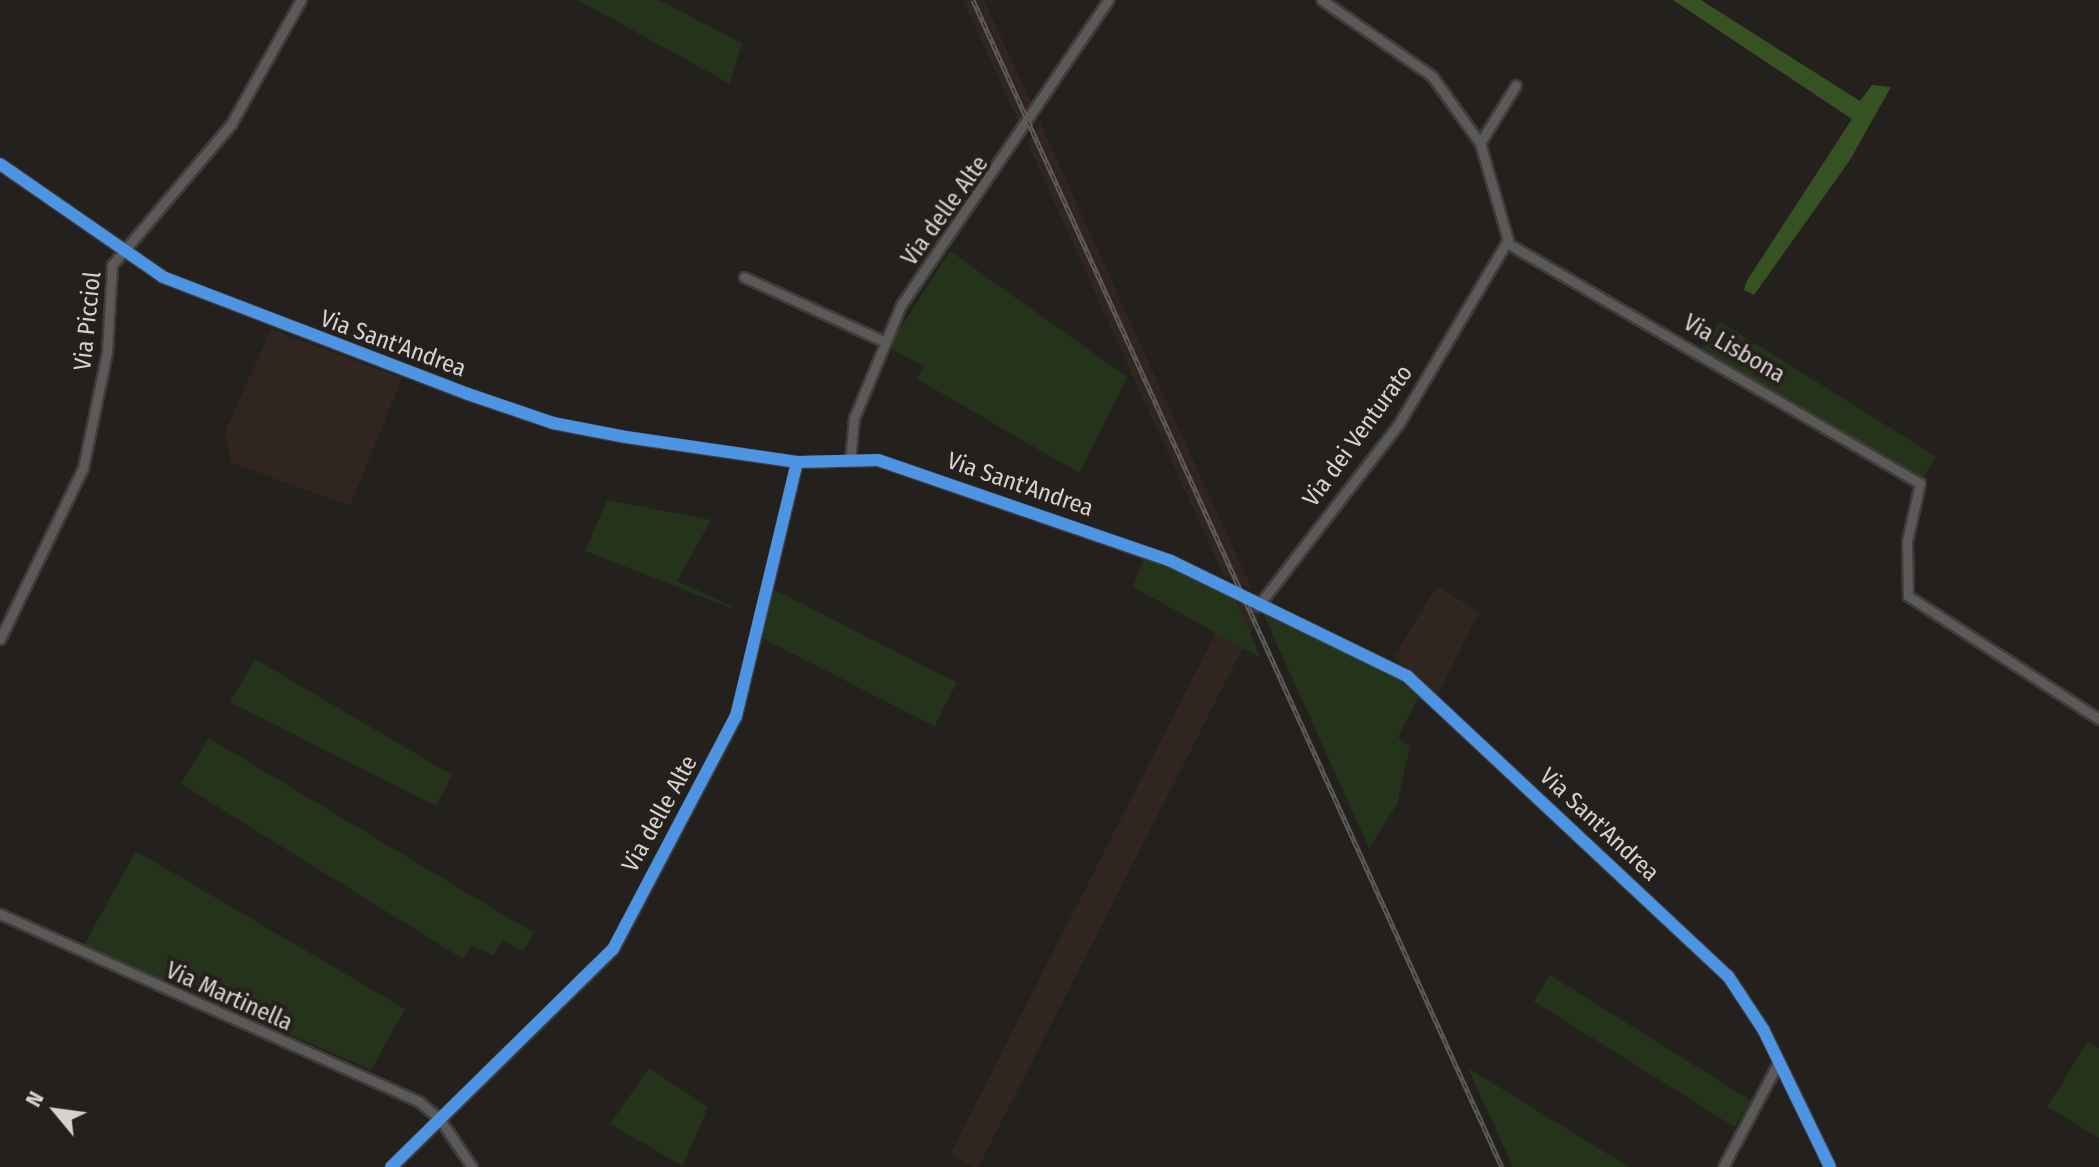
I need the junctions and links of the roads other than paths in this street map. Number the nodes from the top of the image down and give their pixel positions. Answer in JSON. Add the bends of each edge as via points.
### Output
{"nodes":[{"id":1,"x":301,"y":0,"type":"edge"},
{"id":2,"x":1108,"y":0,"type":"edge"},
{"id":3,"x":1322,"y":0,"type":"edge"},
{"id":4,"x":1516,"y":85,"type":"dead end"},
{"id":5,"x":1480,"y":143,"type":"junction"},
{"id":6,"x":0,"y":164,"type":"edge"},
{"id":7,"x":1507,"y":243,"type":"junction"},
{"id":8,"x":120,"y":254,"type":"junction"},
{"id":9,"x":744,"y":277,"type":"dead end"},
{"id":10,"x":883,"y":341,"type":"junction"},
{"id":11,"x":850,"y":460,"type":"junction"},
{"id":12,"x":797,"y":462,"type":"junction"},
{"id":13,"x":1258,"y":606,"type":"junction"},
{"id":14,"x":0,"y":639,"type":"edge"},
{"id":15,"x":2099,"y":719,"type":"edge"},
{"id":16,"x":0,"y":914,"type":"edge"},
{"id":17,"x":1778,"y":1063,"type":"junction"},
{"id":18,"x":439,"y":1118,"type":"junction"},
{"id":19,"x":391,"y":1167,"type":"edge"},
{"id":20,"x":472,"y":1167,"type":"edge"},
{"id":21,"x":1723,"y":1167,"type":"edge"},
{"id":22,"x":1830,"y":1167,"type":"edge"}],
"edges":[{"from":1,"to":8,"type":"street","name":"Via Picciol","via":[[231,124]]},
{"from":2,"to":10,"type":"street","name":"Via delle Alte"},
{"from":3,"to":5,"type":"street","via":[[1432,76]]},
{"from":4,"to":5,"type":"street"},
{"from":5,"to":7,"type":"street"},
{"from":6,"to":8,"type":"street","name":"Via Sant'Andrea"},
{"from":7,"to":13,"type":"street","name":"Via dei Venturato","via":[[1398,425]]},
{"from":7,"to":15,"type":"street","name":"Via Lisbona","via":[[1920,483],[1907,541],[1908,596]]},
{"from":8,"to":12,"type":"street","name":"Via Sant'Andrea","via":[[261,318],[553,423]]},
{"from":8,"to":14,"type":"street","name":"Via Picciol","via":[[108,284],[107,352],[83,468]]},
{"from":9,"to":10,"type":"street"},
{"from":10,"to":11,"type":"street","name":"Via delle Alte","via":[[854,418]]},
{"from":11,"to":12,"type":"street","name":"Via Sant'Andrea"},
{"from":11,"to":13,"type":"street","name":"Via Sant'Andrea","via":[[878,460],[1171,561]]},
{"from":12,"to":18,"type":"street","name":"Via delle Alte","via":[[736,716],[613,949]]},
{"from":13,"to":17,"type":"street","name":"Via Sant'Andrea","via":[[1407,676],[1728,976]]},
{"from":16,"to":18,"type":"street","name":"Via Martinella","via":[[418,1101]]},
{"from":17,"to":21,"type":"street"},
{"from":17,"to":22,"type":"street","name":"Via Sant'Andrea"},
{"from":18,"to":19,"type":"street","name":"Via delle Alte"},
{"from":18,"to":20,"type":"street"}]}
